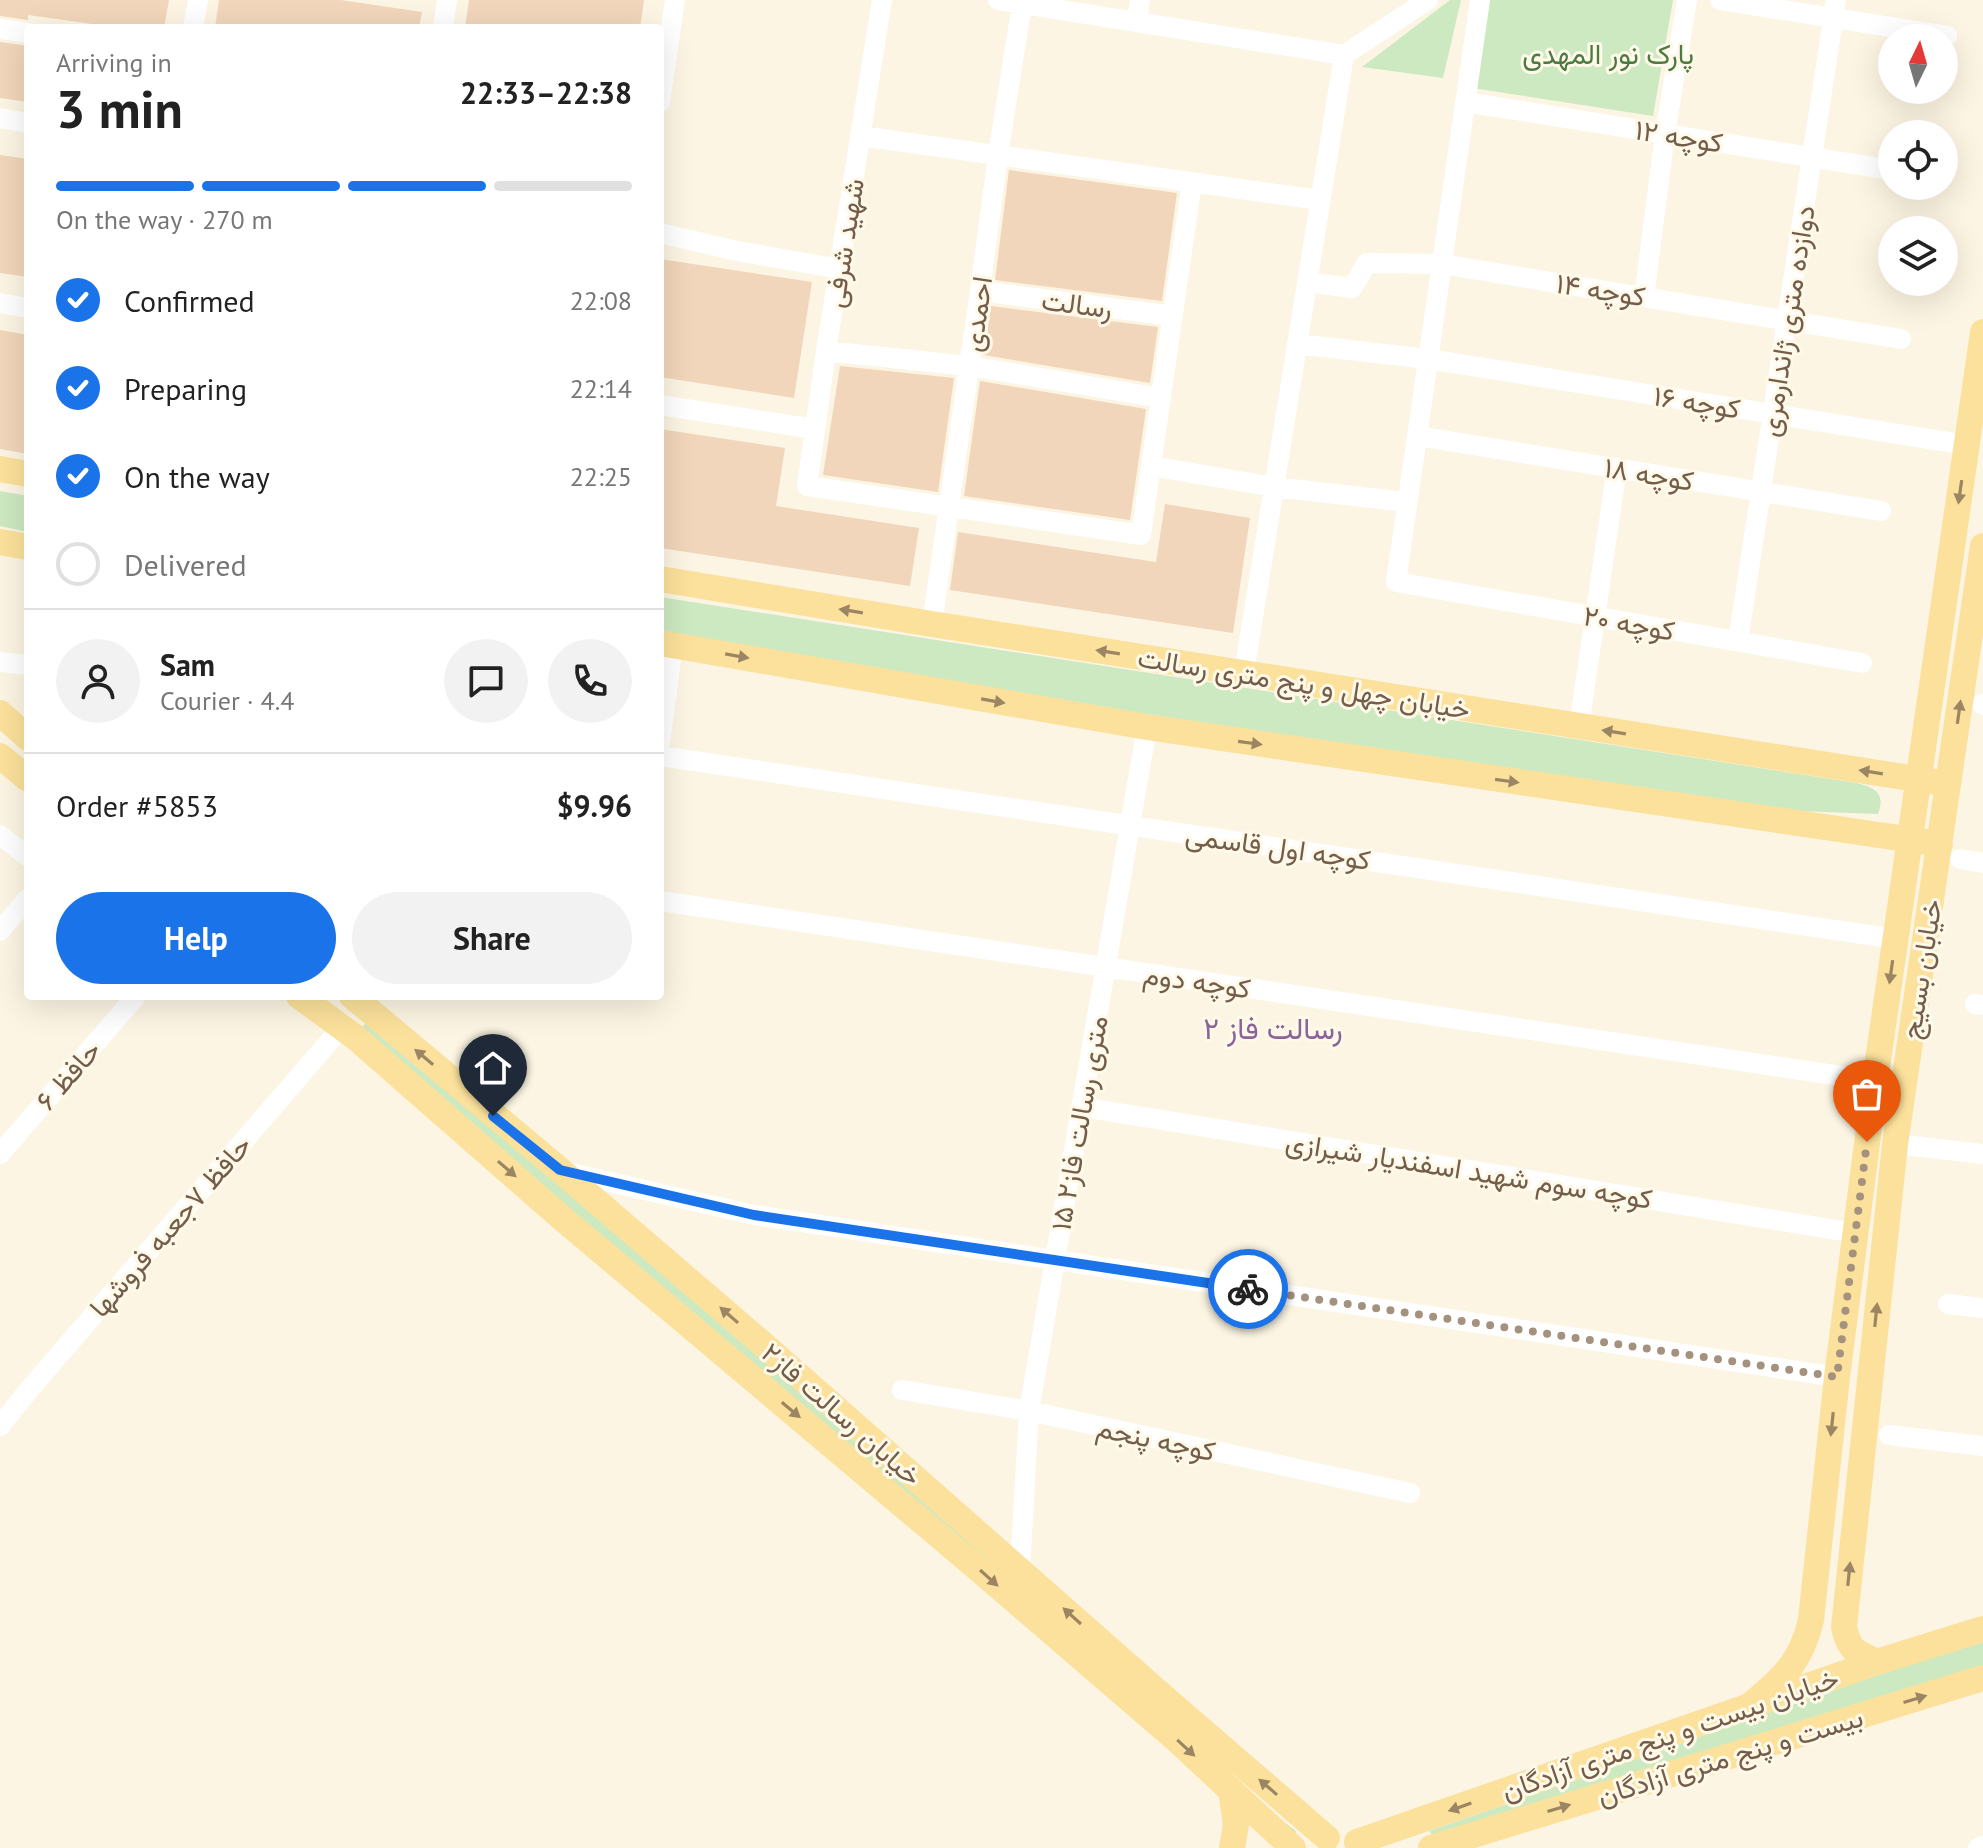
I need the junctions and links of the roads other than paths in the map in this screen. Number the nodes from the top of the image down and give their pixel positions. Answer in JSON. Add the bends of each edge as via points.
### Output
{"nodes":[{"id":1,"x":198,"y":0,"type":"edge"},
{"id":2,"x":675,"y":0,"type":"edge"},
{"id":3,"x":882,"y":0,"type":"edge"},
{"id":4,"x":998,"y":0,"type":"edge"},
{"id":5,"x":1140,"y":0,"type":"edge"},
{"id":6,"x":1428,"y":0,"type":"edge"},
{"id":7,"x":1480,"y":0,"type":"edge"},
{"id":8,"x":1687,"y":0,"type":"edge"},
{"id":9,"x":1720,"y":0,"type":"edge"},
{"id":10,"x":441,"y":1,"type":"edge"},
{"id":11,"x":1022,"y":4,"type":"junction"},
{"id":12,"x":1835,"y":9,"type":"edge"},
{"id":13,"x":1137,"y":22,"type":"junction"},
{"id":14,"x":194,"y":24,"type":"edge"},
{"id":15,"x":443,"y":24,"type":"edge"},
{"id":16,"x":1897,"y":24,"type":"edge"},
{"id":17,"x":0,"y":29,"type":"edge"},
{"id":18,"x":24,"y":32,"type":"edge"},
{"id":19,"x":1344,"y":55,"type":"junction"},
{"id":20,"x":664,"y":75,"type":"edge"},
{"id":21,"x":1465,"y":102,"type":"junction"},
{"id":22,"x":0,"y":118,"type":"edge"},
{"id":23,"x":24,"y":122,"type":"edge"},
{"id":24,"x":1665,"y":134,"type":"junction"},
{"id":25,"x":860,"y":136,"type":"junction"},
{"id":26,"x":998,"y":155,"type":"junction"},
{"id":27,"x":1812,"y":157,"type":"junction"},
{"id":28,"x":1878,"y":168,"type":"edge"},
{"id":29,"x":1192,"y":182,"type":"junction"},
{"id":30,"x":1320,"y":200,"type":"junction"},
{"id":31,"x":664,"y":234,"type":"edge"},
{"id":32,"x":1441,"y":264,"type":"junction"},
{"id":33,"x":840,"y":269,"type":"junction"},
{"id":34,"x":1307,"y":282,"type":"junction"},
{"id":35,"x":980,"y":291,"type":"junction"},
{"id":36,"x":1644,"y":297,"type":"junction"},
{"id":37,"x":0,"y":303,"type":"edge"},
{"id":38,"x":24,"y":307,"type":"edge"},
{"id":39,"x":1173,"y":316,"type":"junction"},
{"id":40,"x":1787,"y":320,"type":"junction"},
{"id":41,"x":1901,"y":339,"type":"dead end"},
{"id":42,"x":1297,"y":344,"type":"junction"},
{"id":43,"x":1982,"y":344,"type":"edge"},
{"id":44,"x":826,"y":351,"type":"junction"},
{"id":45,"x":1428,"y":359,"type":"junction"},
{"id":46,"x":969,"y":366,"type":"junction"},
{"id":47,"x":1161,"y":398,"type":"junction"},
{"id":48,"x":664,"y":406,"type":"edge"},
{"id":49,"x":1773,"y":414,"type":"junction"},
{"id":50,"x":815,"y":429,"type":"junction"},
{"id":51,"x":1417,"y":436,"type":"junction"},
{"id":52,"x":1967,"y":445,"type":"junction"},
{"id":53,"x":1151,"y":466,"type":"junction"},
{"id":54,"x":1617,"y":468,"type":"junction"},
{"id":55,"x":0,"y":469,"type":"edge"},
{"id":56,"x":24,"y":473,"type":"edge"},
{"id":57,"x":1274,"y":487,"type":"junction"},
{"id":58,"x":1761,"y":492,"type":"junction"},
{"id":59,"x":1407,"y":502,"type":"junction"},
{"id":60,"x":949,"y":507,"type":"junction"},
{"id":61,"x":1881,"y":511,"type":"dead end"},
{"id":62,"x":0,"y":542,"type":"edge"},
{"id":63,"x":24,"y":546,"type":"edge"},
{"id":64,"x":1983,"y":546,"type":"edge"},
{"id":65,"x":664,"y":580,"type":"edge"},
{"id":66,"x":1594,"y":617,"type":"junction"},
{"id":67,"x":932,"y":624,"type":"junction"},
{"id":68,"x":1738,"y":641,"type":"junction"},
{"id":69,"x":666,"y":644,"type":"edge"},
{"id":70,"x":0,"y":662,"type":"edge"},
{"id":71,"x":1862,"y":663,"type":"dead end"},
{"id":72,"x":24,"y":665,"type":"edge"},
{"id":73,"x":1244,"y":673,"type":"junction"},
{"id":74,"x":664,"y":677,"type":"edge"},
{"id":75,"x":0,"y":713,"type":"edge"},
{"id":76,"x":1579,"y":726,"type":"junction"},
{"id":77,"x":1147,"y":727,"type":"junction"},
{"id":78,"x":24,"y":734,"type":"edge"},
{"id":79,"x":0,"y":756,"type":"edge"},
{"id":80,"x":664,"y":757,"type":"edge"},
{"id":81,"x":24,"y":776,"type":"edge"},
{"id":82,"x":1919,"y":780,"type":"junction"},
{"id":83,"x":1948,"y":784,"type":"junction"},
{"id":84,"x":1130,"y":825,"type":"junction"},
{"id":85,"x":0,"y":835,"type":"edge"},
{"id":86,"x":1910,"y":839,"type":"junction"},
{"id":87,"x":1950,"y":852,"type":"junction"},
{"id":88,"x":24,"y":854,"type":"edge"},
{"id":89,"x":1983,"y":863,"type":"edge"},
{"id":90,"x":664,"y":902,"type":"edge"},
{"id":91,"x":24,"y":903,"type":"edge"},
{"id":92,"x":0,"y":931,"type":"edge"},
{"id":93,"x":1896,"y":939,"type":"junction"},
{"id":94,"x":1106,"y":967,"type":"junction"},
{"id":95,"x":133,"y":1000,"type":"edge"},
{"id":96,"x":304,"y":1000,"type":"edge"},
{"id":97,"x":356,"y":1000,"type":"edge"},
{"id":98,"x":341,"y":1028,"type":"junction"},
{"id":99,"x":1875,"y":1081,"type":"junction"},
{"id":100,"x":1082,"y":1107,"type":"junction"},
{"id":101,"x":1895,"y":1144,"type":"junction"},
{"id":102,"x":0,"y":1154,"type":"edge"},
{"id":103,"x":1983,"y":1154,"type":"edge"},
{"id":104,"x":560,"y":1170,"type":"junction"},
{"id":105,"x":1855,"y":1233,"type":"junction"},
{"id":106,"x":1055,"y":1260,"type":"junction"},
{"id":107,"x":680,"y":1273,"type":"junction"},
{"id":108,"x":657,"y":1298,"type":"junction"},
{"id":109,"x":1948,"y":1304,"type":"dead end"},
{"id":110,"x":1983,"y":1308,"type":"edge"},
{"id":111,"x":1837,"y":1377,"type":"junction"},
{"id":112,"x":902,"y":1390,"type":"dead end"},
{"id":113,"x":1029,"y":1411,"type":"junction"},
{"id":114,"x":0,"y":1426,"type":"edge"},
{"id":115,"x":1889,"y":1435,"type":"dead end"},
{"id":116,"x":1983,"y":1446,"type":"edge"},
{"id":117,"x":1410,"y":1493,"type":"dead end"},
{"id":118,"x":1020,"y":1569,"type":"junction"},
{"id":119,"x":1844,"y":1627,"type":"junction"},
{"id":120,"x":1983,"y":1629,"type":"edge"},
{"id":121,"x":1807,"y":1635,"type":"junction"},
{"id":122,"x":1877,"y":1662,"type":"junction"},
{"id":123,"x":1983,"y":1678,"type":"edge"},
{"id":124,"x":1747,"y":1708,"type":"junction"},
{"id":125,"x":1231,"y":1790,"type":"junction"},
{"id":126,"x":1507,"y":1824,"type":"junction"},
{"id":127,"x":1320,"y":1843,"type":"edge"},
{"id":128,"x":1361,"y":1845,"type":"edge"},
{"id":129,"x":1232,"y":1848,"type":"edge"},
{"id":130,"x":1293,"y":1848,"type":"edge"},
{"id":131,"x":1431,"y":1848,"type":"edge"},
{"id":132,"x":1481,"y":1848,"type":"edge"}],
"edges":[{"from":1,"to":14,"type":"street"},
{"from":2,"to":20,"type":"street"},
{"from":3,"to":25,"type":"street","name":"شهید شرفی"},
{"from":4,"to":11,"type":"street"},
{"from":5,"to":13,"type":"street"},
{"from":6,"to":19,"type":"street"},
{"from":7,"to":21,"type":"street"},
{"from":8,"to":24,"type":"street"},
{"from":9,"to":12,"type":"street"},
{"from":10,"to":15,"type":"street"},
{"from":11,"to":13,"type":"street"},
{"from":11,"to":26,"type":"street","name":"احمدی"},
{"from":12,"to":16,"type":"street"},
{"from":12,"to":27,"type":"street","name":"دوازده متری ژاندارمری"},
{"from":13,"to":19,"type":"street"},
{"from":17,"to":18,"type":"street"},
{"from":19,"to":30,"type":"street"},
{"from":21,"to":24,"type":"street","name":"۱۲ کوچه"},
{"from":21,"to":32,"type":"street"},
{"from":22,"to":23,"type":"street"},
{"from":24,"to":27,"type":"street","name":"۱۲ کوچه"},
{"from":24,"to":36,"type":"street"},
{"from":25,"to":26,"type":"street"},
{"from":25,"to":33,"type":"street","name":"شهید شرفی"},
{"from":26,"to":29,"type":"street"},
{"from":26,"to":35,"type":"street","name":"احمدی"},
{"from":27,"to":28,"type":"street","name":"۱۲ کوچه"},
{"from":27,"to":40,"type":"street","name":"دوازده متری ژاندارمری"},
{"from":29,"to":30,"type":"street"},
{"from":29,"to":39,"type":"street"},
{"from":30,"to":34,"type":"street"},
{"from":31,"to":33,"type":"street"},
{"from":32,"to":34,"type":"street","name":"‍‍ ۱۴ کوچه","via":[[1367,263],[1352,288]]},
{"from":32,"to":36,"type":"street","name":"‍‍ ۱۴ کوچه"},
{"from":32,"to":45,"type":"street"},
{"from":33,"to":44,"type":"street","name":"شهید شرفی"},
{"from":34,"to":42,"type":"street"},
{"from":35,"to":39,"type":"street","name":"رسالت"},
{"from":35,"to":46,"type":"street","name":"احمدی"},
{"from":36,"to":40,"type":"street","name":"‍‍ ۱۴ کوچه"},
{"from":37,"to":38,"type":"street"},
{"from":39,"to":47,"type":"street"},
{"from":40,"to":41,"type":"street","name":"‍‍ ۱۴ کوچه"},
{"from":40,"to":49,"type":"street","name":"دوازده متری ژاندارمری"},
{"from":42,"to":45,"type":"street","name":"۱۶ کوچه"},
{"from":42,"to":57,"type":"street"},
{"from":43,"to":52,"type":"main road"},
{"from":44,"to":46,"type":"street"},
{"from":44,"to":50,"type":"street","name":"شهید شرفی"},
{"from":45,"to":49,"type":"street","name":"۱۶ کوچه"},
{"from":45,"to":51,"type":"street"},
{"from":46,"to":47,"type":"street"},
{"from":46,"to":60,"type":"street","name":"احمدی"},
{"from":47,"to":53,"type":"street"},
{"from":48,"to":50,"type":"street"},
{"from":49,"to":52,"type":"street","name":"۱۶ کوچه"},
{"from":49,"to":58,"type":"street","name":"دوازده متری ژاندارمری"},
{"from":50,"to":60,"type":"street","name":"شهید شرفی","via":[[807,486]]},
{"from":51,"to":54,"type":"street","name":"۱۸ کوچه"},
{"from":51,"to":59,"type":"street"},
{"from":52,"to":82,"type":"main road","one_way":true},
{"from":53,"to":57,"type":"street"},
{"from":53,"to":60,"type":"street","via":[[1141,535]]},
{"from":54,"to":58,"type":"street","name":"۱۸ کوچه"},
{"from":54,"to":66,"type":"street"},
{"from":55,"to":56,"type":"main road"},
{"from":57,"to":59,"type":"street"},
{"from":57,"to":73,"type":"street"},
{"from":58,"to":61,"type":"street","name":"۱۸ کوچه"},
{"from":58,"to":68,"type":"street","name":"دوازده متری ژاندارمری"},
{"from":59,"to":66,"type":"street","name":"۲۰ کوچه","via":[[1396,582]]},
{"from":60,"to":67,"type":"street","name":"احمدی"},
{"from":62,"to":63,"type":"main road"},
{"from":83,"to":64,"type":"main road","name":"خیابان بسیج","one_way":true},
{"from":67,"to":65,"type":"main road","name":"خیابان چهل و پنج متری رسالت","one_way":true},
{"from":66,"to":68,"type":"street","name":"۲۰ کوچه"},
{"from":66,"to":76,"type":"street"},
{"from":73,"to":67,"type":"main road","name":"خیابان چهل و پنج متری رسالت","one_way":true},
{"from":68,"to":71,"type":"street","name":"۲۰ کوچه"},
{"from":69,"to":74,"type":"street"},
{"from":69,"to":77,"type":"main road","one_way":true},
{"from":70,"to":72,"type":"street"},
{"from":73,"to":76,"type":"main road","name":"خیابان چهل و پنج متری رسالت"},
{"from":75,"to":78,"type":"main road"},
{"from":82,"to":76,"type":"main road","name":"خیابان چهل و پنج متری رسالت","one_way":true},
{"from":77,"to":84,"type":"street","name":"۱۵ متری رسالت فاز۲"},
{"from":77,"to":86,"type":"main road","one_way":true},
{"from":79,"to":81,"type":"main road"},
{"from":80,"to":84,"type":"street","name":"کوچه اول قاسمی"},
{"from":82,"to":83,"type":"main road","name":"خیابان چهل و پنج متری رسالت"},
{"from":82,"to":86,"type":"main road"},
{"from":83,"to":87,"type":"main road","name":"خیابان بسیج"},
{"from":84,"to":93,"type":"street","name":"کوچه اول قاسمی"},
{"from":84,"to":94,"type":"street","name":"۱۵ متری رسالت فاز۲"},
{"from":85,"to":88,"type":"street"},
{"from":86,"to":87,"type":"main road"},
{"from":86,"to":93,"type":"main road"},
{"from":87,"to":89,"type":"street"},
{"from":87,"to":101,"type":"main road","name":"خیابان بسیج"},
{"from":90,"to":94,"type":"street","name":"کوچه دوم"},
{"from":91,"to":92,"type":"street"},
{"from":93,"to":99,"type":"main road","one_way":true},
{"from":94,"to":99,"type":"street","name":"کوچه دوم"},
{"from":94,"to":100,"type":"street","name":"۱۵ متری رسالت فاز۲"},
{"from":95,"to":102,"type":"street","name":"حافظ ۶"},
{"from":96,"to":98,"type":"main road","name":"خیابان رسالت فاز۲"},
{"from":97,"to":98,"type":"main road"},
{"from":104,"to":97,"type":"main road","name":"خیابان رسالت فاز۲","one_way":true},
{"from":98,"to":108,"type":"main road","name":"خیابان رسالت فاز۲","one_way":true},
{"from":98,"to":114,"type":"street","name":"حافظ ۷جعبه فروشها"},
{"from":99,"to":105,"type":"main road"},
{"from":100,"to":105,"type":"street","name":"کوچه سوم شهید اسفندیار شیرازی"},
{"from":100,"to":106,"type":"street","name":"۱۵ متری رسالت فاز۲"},
{"from":101,"to":103,"type":"street"},
{"from":119,"to":101,"type":"main road","name":"خیابان بسیج","one_way":true},
{"from":104,"to":106,"type":"street","via":[[754,1215]]},
{"from":104,"to":107,"type":"main road","name":"خیابان رسالت فاز۲"},
{"from":105,"to":111,"type":"main road"},
{"from":106,"to":111,"type":"street"},
{"from":106,"to":113,"type":"street","name":"۱۵ متری رسالت فاز۲"},
{"from":107,"to":108,"type":"street"},
{"from":118,"to":107,"type":"main road","name":"خیابان رسالت فاز۲","one_way":true},
{"from":108,"to":125,"type":"main road","name":"خیابان رسالت فاز۲","one_way":true},
{"from":109,"to":110,"type":"street"},
{"from":111,"to":121,"type":"main road","one_way":true},
{"from":112,"to":113,"type":"street","name":"کوچه پنجم"},
{"from":113,"to":117,"type":"street","name":"کوچه پنجم"},
{"from":113,"to":118,"type":"street","name":"۱۵ متری رسالت فاز۲"},
{"from":115,"to":116,"type":"street"},
{"from":127,"to":118,"type":"main road","name":"خیابان رسالت فاز۲","one_way":true},
{"from":119,"to":121,"type":"main road","name":"خیابان بسیج","via":[[1841,1657],[1825,1668],[1809,1657]]},
{"from":119,"to":122,"type":"main road","via":[[1847,1643]]},
{"from":120,"to":122,"type":"main road","name":"خیابان بیست و پنج متری آزادگان"},
{"from":121,"to":124,"type":"main road","via":[[1783,1678]]},
{"from":122,"to":124,"type":"main road","name":"خیابان بیست و پنج متری آزادگان"},
{"from":126,"to":123,"type":"main road","name":"بیست و پنج متری آزادگان","one_way":true},
{"from":124,"to":128,"type":"main road","name":"خیابان بیست و پنج متری آزادگان","one_way":true},
{"from":125,"to":129,"type":"main road","via":[[1236,1825]]},
{"from":125,"to":130,"type":"main road","name":"خیابان رسالت فاز۲"},
{"from":126,"to":131,"type":"main road","name":"بیست و پنج متری آزادگان"},
{"from":126,"to":132,"type":"street"},
{"from":127,"to":128,"type":"main road","via":[[1338,1836]]}]}
